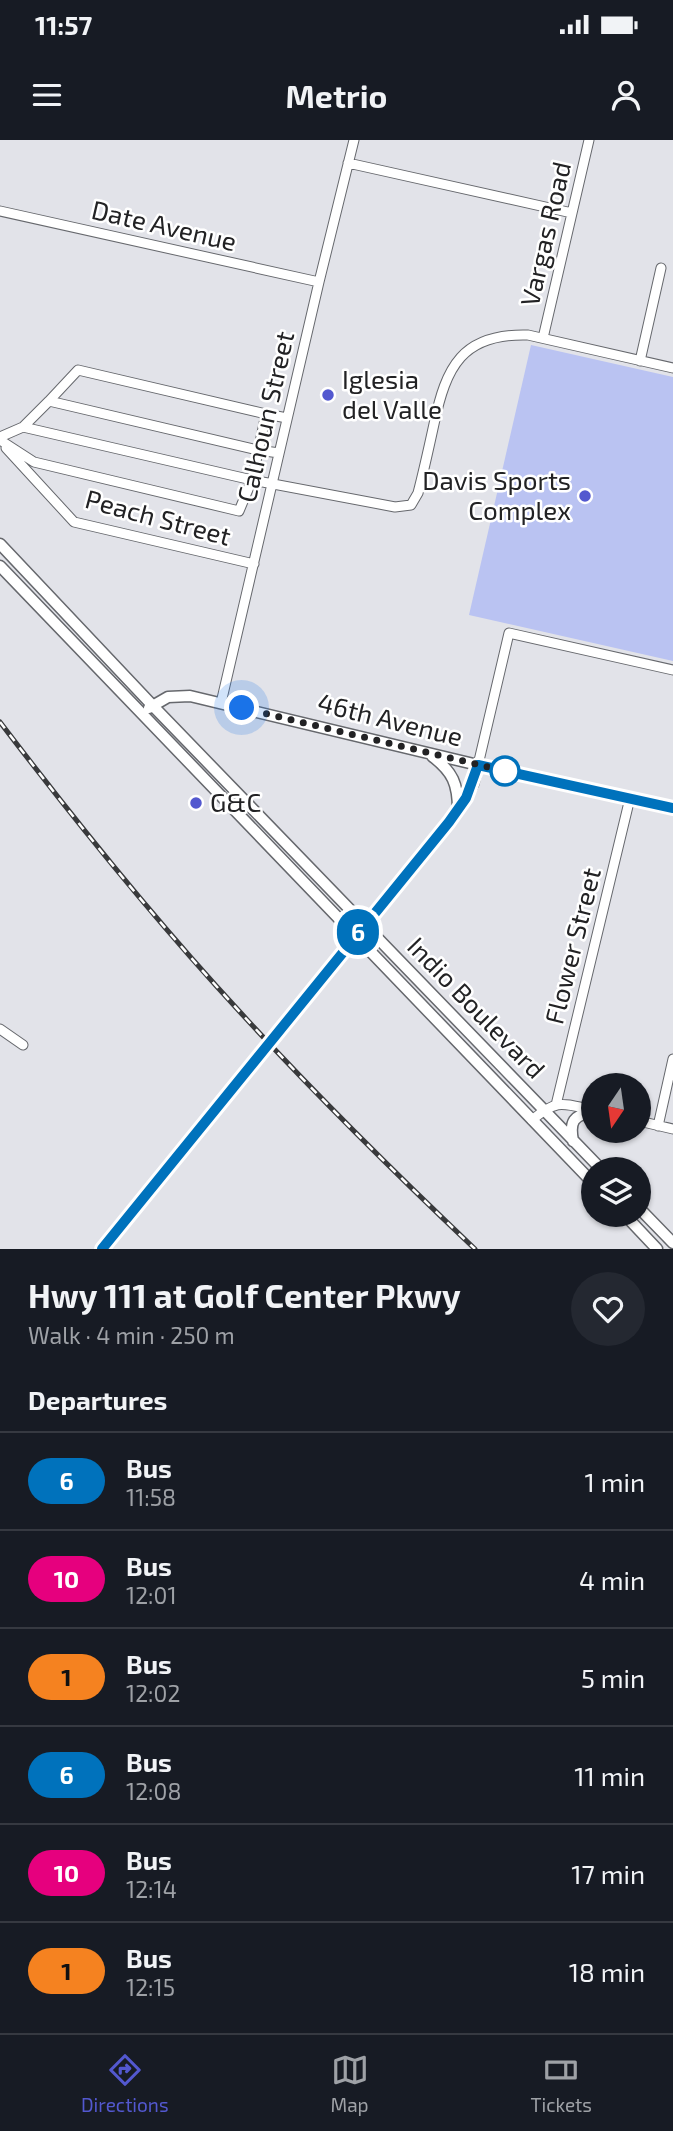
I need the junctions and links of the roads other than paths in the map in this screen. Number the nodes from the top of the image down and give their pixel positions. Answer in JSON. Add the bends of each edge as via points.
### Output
{"nodes":[{"id":1,"x":354,"y":140,"type":"edge"},
{"id":2,"x":589,"y":140,"type":"edge"},
{"id":3,"x":348,"y":163,"type":"junction"},
{"id":4,"x":0,"y":211,"type":"edge"},
{"id":5,"x":572,"y":213,"type":"junction"},
{"id":6,"x":661,"y":268,"type":"dead end"},
{"id":7,"x":318,"y":282,"type":"junction"},
{"id":8,"x":543,"y":338,"type":"junction"},
{"id":9,"x":640,"y":361,"type":"junction"},
{"id":10,"x":673,"y":368,"type":"edge"},
{"id":11,"x":49,"y":401,"type":"junction"},
{"id":12,"x":266,"y":414,"type":"junction"},
{"id":13,"x":287,"y":418,"type":"junction"},
{"id":14,"x":23,"y":427,"type":"junction"},
{"id":15,"x":0,"y":440,"type":"edge"},
{"id":16,"x":258,"y":450,"type":"junction"},
{"id":17,"x":279,"y":453,"type":"junction"},
{"id":18,"x":253,"y":480,"type":"junction"},
{"id":19,"x":272,"y":483,"type":"junction"},
{"id":20,"x":0,"y":544,"type":"edge"},
{"id":21,"x":254,"y":564,"type":"junction"},
{"id":22,"x":0,"y":566,"type":"edge"},
{"id":23,"x":673,"y":670,"type":"edge"},
{"id":24,"x":221,"y":703,"type":"junction"},
{"id":25,"x":153,"y":706,"type":"junction"},
{"id":26,"x":141,"y":714,"type":"junction"},
{"id":27,"x":429,"y":754,"type":"junction"},
{"id":28,"x":478,"y":765,"type":"junction"},
{"id":29,"x":631,"y":798,"type":"junction"},
{"id":30,"x":673,"y":808,"type":"edge"},
{"id":31,"x":458,"y":810,"type":"junction"},
{"id":32,"x":422,"y":1006,"type":"junction"},
{"id":33,"x":0,"y":1029,"type":"edge"},
{"id":34,"x":474,"y":1038,"type":"junction"},
{"id":35,"x":23,"y":1045,"type":"dead end"},
{"id":36,"x":673,"y":1059,"type":"edge"},
{"id":37,"x":556,"y":1105,"type":"junction"},
{"id":38,"x":581,"y":1108,"type":"edge"},
{"id":39,"x":544,"y":1110,"type":"junction"},
{"id":40,"x":581,"y":1114,"type":"edge"},
{"id":41,"x":533,"y":1120,"type":"junction"},
{"id":42,"x":651,"y":1124,"type":"edge"},
{"id":43,"x":657,"y":1126,"type":"junction"},
{"id":44,"x":673,"y":1129,"type":"edge"},
{"id":45,"x":573,"y":1141,"type":"junction"},
{"id":46,"x":589,"y":1157,"type":"edge"},
{"id":47,"x":581,"y":1170,"type":"edge"},
{"id":48,"x":651,"y":1220,"type":"edge"},
{"id":49,"x":636,"y":1227,"type":"edge"},
{"id":50,"x":673,"y":1243,"type":"edge"},
{"id":51,"x":102,"y":1249,"type":"edge"},
{"id":52,"x":657,"y":1249,"type":"edge"}],
"edges":[{"from":1,"to":3,"type":"street","name":"Calhoun Street"},
{"from":2,"to":5,"type":"street","name":"Vargas Road"},
{"from":3,"to":5,"type":"street"},
{"from":3,"to":7,"type":"street","name":"Calhoun Street"},
{"from":4,"to":7,"type":"street","name":"Date Avenue"},
{"from":5,"to":8,"type":"street","name":"Vargas Road"},
{"from":6,"to":9,"type":"street"},
{"from":7,"to":13,"type":"street","name":"Calhoun Street"},
{"from":8,"to":9,"type":"street"},
{"from":8,"to":19,"type":"street","via":[[495,337],[455,364],[440,396],[418,493],[411,505],[396,508]]},
{"from":9,"to":10,"type":"street"},
{"from":11,"to":12,"type":"street","via":[[78,370]]},
{"from":11,"to":14,"type":"street"},
{"from":11,"to":16,"type":"street"},
{"from":12,"to":13,"type":"street"},
{"from":12,"to":16,"type":"street"},
{"from":13,"to":17,"type":"street","name":"Calhoun Street"},
{"from":14,"to":15,"type":"street"},
{"from":14,"to":18,"type":"street"},
{"from":15,"to":18,"type":"street","via":[[34,462],[239,512]]},
{"from":15,"to":21,"type":"street","name":"Peach Street","via":[[74,522]]},
{"from":16,"to":17,"type":"street"},
{"from":16,"to":18,"type":"street"},
{"from":17,"to":19,"type":"street","name":"Calhoun Street"},
{"from":18,"to":19,"type":"street"},
{"from":19,"to":21,"type":"street","name":"Calhoun Street"},
{"from":20,"to":25,"type":"main road","name":"Indio Boulevard"},
{"from":21,"to":24,"type":"street","name":"Calhoun Street"},
{"from":22,"to":26,"type":"main road","name":"Indio Boulevard"},
{"from":23,"to":28,"type":"street","via":[[509,633]]},
{"from":24,"to":25,"type":"main road","name":"46th Avenue","via":[[178,695]]},
{"from":24,"to":27,"type":"main road","name":"46th Avenue"},
{"from":25,"to":26,"type":"main road","name":"46th Avenue"},
{"from":25,"to":34,"type":"main road","name":"Indio Boulevard"},
{"from":26,"to":32,"type":"main road","name":"Indio Boulevard"},
{"from":27,"to":28,"type":"main road","name":"46th Avenue"},
{"from":27,"to":31,"type":"main road","via":[[446,766],[457,792]]},
{"from":28,"to":29,"type":"main road","name":"46th Avenue"},
{"from":28,"to":31,"type":"main road"},
{"from":29,"to":30,"type":"main road","name":"46th Avenue"},
{"from":29,"to":37,"type":"street","name":"Flower Street"},
{"from":31,"to":51,"type":"main road","bridge":true},
{"from":32,"to":34,"type":"main road","via":[[437,1010]]},
{"from":32,"to":41,"type":"main road","name":"Indio Boulevard"},
{"from":33,"to":35,"type":"street"},
{"from":34,"to":39,"type":"main road","name":"Indio Boulevard"},
{"from":36,"to":43,"type":"street"},
{"from":37,"to":38,"type":"street"},
{"from":37,"to":39,"type":"street"},
{"from":39,"to":41,"type":"street"},
{"from":39,"to":45,"type":"main road","name":"Indio Boulevard"},
{"from":40,"to":45,"type":"main road","via":[[573,1122]]},
{"from":41,"to":47,"type":"main road","name":"Indio Boulevard"},
{"from":42,"to":43,"type":"street"},
{"from":43,"to":44,"type":"street"},
{"from":45,"to":46,"type":"main road","name":"Indio Boulevard"},
{"from":48,"to":50,"type":"main road"},
{"from":49,"to":52,"type":"main road"}]}
